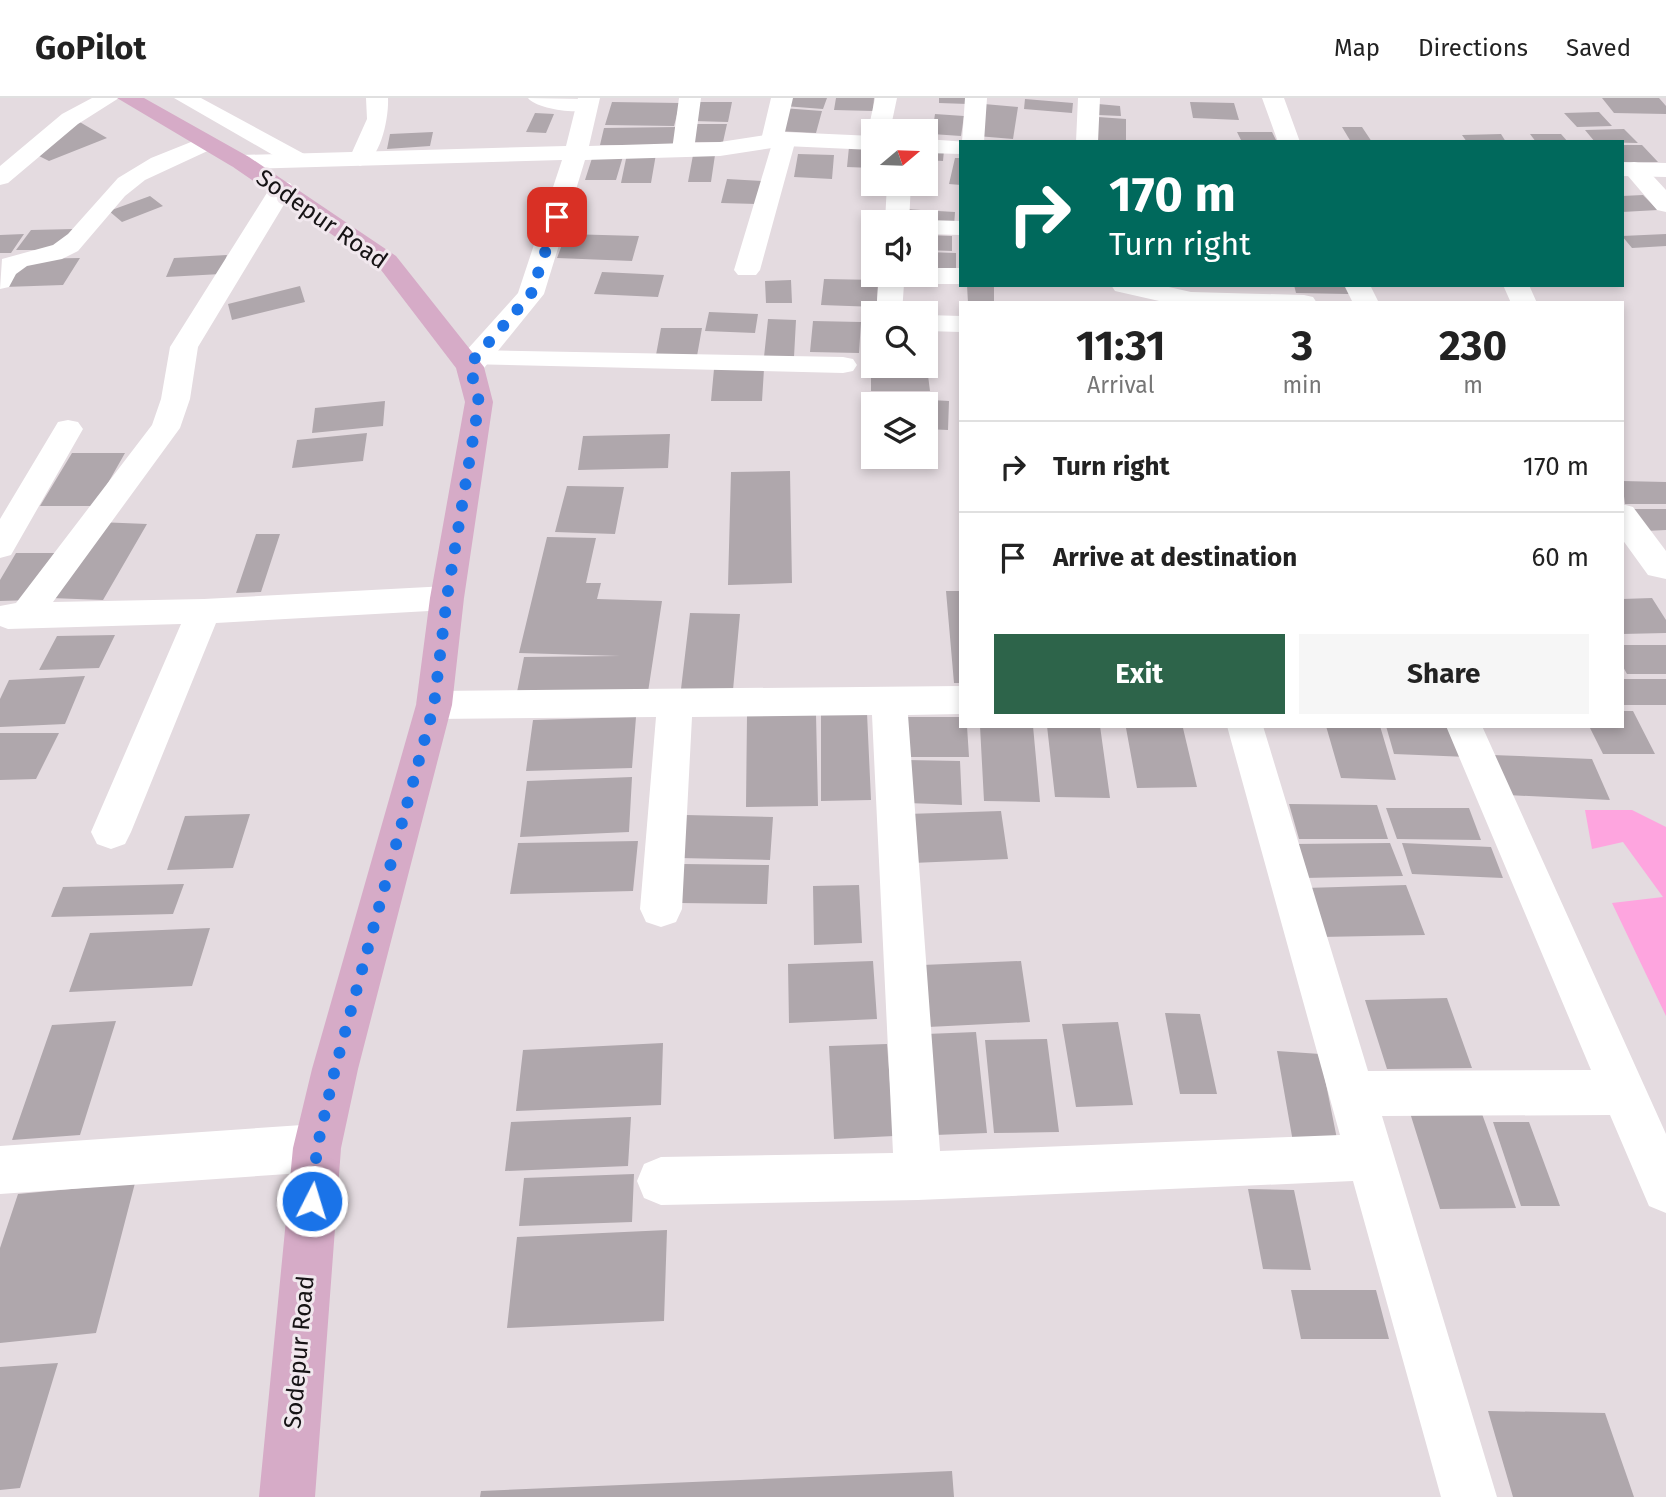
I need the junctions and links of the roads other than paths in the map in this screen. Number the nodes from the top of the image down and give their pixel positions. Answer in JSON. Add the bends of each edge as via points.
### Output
{"nodes":[{"id":1,"x":108,"y":98,"type":"edge"},
{"id":2,"x":128,"y":98,"type":"edge"},
{"id":3,"x":184,"y":98,"type":"edge"},
{"id":4,"x":377,"y":98,"type":"edge"},
{"id":5,"x":539,"y":98,"type":"edge"},
{"id":6,"x":690,"y":98,"type":"edge"},
{"id":7,"x":782,"y":98,"type":"edge"},
{"id":8,"x":886,"y":98,"type":"edge"},
{"id":9,"x":976,"y":98,"type":"edge"},
{"id":10,"x":1088,"y":98,"type":"edge"},
{"id":11,"x":1273,"y":98,"type":"edge"},
{"id":12,"x":588,"y":101,"type":"edge"},
{"id":13,"x":881,"y":119,"type":"edge"},
{"id":14,"x":778,"y":140,"type":"junction"},
{"id":15,"x":973,"y":140,"type":"edge"},
{"id":16,"x":1087,"y":140,"type":"edge"},
{"id":17,"x":1288,"y":140,"type":"edge"},
{"id":18,"x":206,"y":143,"type":"junction"},
{"id":19,"x":861,"y":143,"type":"edge"},
{"id":20,"x":938,"y":146,"type":"edge"},
{"id":21,"x":959,"y":147,"type":"edge"},
{"id":22,"x":682,"y":150,"type":"junction"},
{"id":23,"x":576,"y":152,"type":"junction"},
{"id":24,"x":360,"y":159,"type":"junction"},
{"id":25,"x":1628,"y":169,"type":"edge"},
{"id":26,"x":1666,"y":170,"type":"edge"},
{"id":27,"x":291,"y":174,"type":"junction"},
{"id":28,"x":1,"y":178,"type":"edge"},
{"id":29,"x":1666,"y":205,"type":"edge"},
{"id":30,"x":938,"y":227,"type":"edge"},
{"id":31,"x":959,"y":228,"type":"edge"},
{"id":32,"x":747,"y":270,"type":"dead end"},
{"id":33,"x":938,"y":276,"type":"edge"},
{"id":34,"x":959,"y":276,"type":"edge"},
{"id":35,"x":0,"y":282,"type":"edge"},
{"id":36,"x":1133,"y":287,"type":"edge"},
{"id":37,"x":1229,"y":301,"type":"edge"},
{"id":38,"x":938,"y":323,"type":"edge"},
{"id":39,"x":959,"y":324,"type":"edge"},
{"id":40,"x":472,"y":362,"type":"junction"},
{"id":41,"x":843,"y":365,"type":"dead end"},
{"id":42,"x":68,"y":429,"type":"dead end"},
{"id":43,"x":1624,"y":518,"type":"edge"},
{"id":44,"x":0,"y":547,"type":"edge"},
{"id":45,"x":1664,"y":570,"type":"edge"},
{"id":46,"x":447,"y":597,"type":"junction"},
{"id":47,"x":204,"y":611,"type":"junction"},
{"id":48,"x":12,"y":616,"type":"edge"},
{"id":49,"x":889,"y":700,"type":"junction"},
{"id":50,"x":959,"y":700,"type":"edge"},
{"id":51,"x":675,"y":702,"type":"junction"},
{"id":52,"x":434,"y":705,"type":"junction"},
{"id":53,"x":1246,"y":728,"type":"edge"},
{"id":54,"x":1465,"y":728,"type":"edge"},
{"id":55,"x":111,"y":832,"type":"dead end"},
{"id":56,"x":661,"y":909,"type":"dead end"},
{"id":57,"x":1624,"y":1092,"type":"junction"},
{"id":58,"x":1353,"y":1094,"type":"junction"},
{"id":59,"x":317,"y":1148,"type":"junction"},
{"id":60,"x":1371,"y":1157,"type":"junction"},
{"id":61,"x":0,"y":1170,"type":"edge"},
{"id":62,"x":918,"y":1176,"type":"junction"},
{"id":63,"x":661,"y":1181,"type":"dead end"},
{"id":64,"x":1666,"y":1189,"type":"edge"},
{"id":65,"x":287,"y":1497,"type":"edge"},
{"id":66,"x":1469,"y":1497,"type":"edge"}],
"edges":[{"from":1,"to":28,"type":"street","via":[[70,119]]},
{"from":2,"to":18,"type":"main road","name":"Sodepur Road"},
{"from":3,"to":27,"type":"street"},
{"from":4,"to":24,"type":"street","via":[[379,119]]},
{"from":5,"to":12,"type":"street","via":[[547,102]]},
{"from":6,"to":22,"type":"street"},
{"from":7,"to":14,"type":"street"},
{"from":8,"to":13,"type":"street"},
{"from":9,"to":15,"type":"street"},
{"from":10,"to":16,"type":"street"},
{"from":11,"to":17,"type":"street"},
{"from":12,"to":23,"type":"street"},
{"from":14,"to":19,"type":"street"},
{"from":14,"to":22,"type":"street"},
{"from":14,"to":32,"type":"street"},
{"from":18,"to":27,"type":"main road","name":"Sodepur Road","via":[[242,162]]},
{"from":18,"to":35,"type":"street","via":[[140,173],[68,246],[16,260]]},
{"from":20,"to":21,"type":"street"},
{"from":22,"to":23,"type":"street"},
{"from":23,"to":24,"type":"street"},
{"from":23,"to":40,"type":"street","via":[[531,294]]},
{"from":24,"to":27,"type":"street"},
{"from":25,"to":26,"type":"street"},
{"from":25,"to":29,"type":"street"},
{"from":27,"to":40,"type":"main road","name":"Sodepur Road","via":[[387,261]]},
{"from":27,"to":48,"type":"street","via":[[184,347],[176,411]]},
{"from":30,"to":31,"type":"street"},
{"from":33,"to":34,"type":"street"},
{"from":36,"to":37,"type":"street","via":[[1191,300]]},
{"from":38,"to":39,"type":"street"},
{"from":40,"to":41,"type":"street"},
{"from":40,"to":46,"type":"main road","name":"Sodepur Road","via":[[479,402]]},
{"from":42,"to":44,"type":"street"},
{"from":43,"to":45,"type":"street"},
{"from":46,"to":47,"type":"street"},
{"from":46,"to":52,"type":"main road","name":"Sodepur Road"},
{"from":47,"to":48,"type":"street"},
{"from":47,"to":55,"type":"street"},
{"from":49,"to":50,"type":"street"},
{"from":49,"to":51,"type":"street"},
{"from":49,"to":62,"type":"street"},
{"from":51,"to":52,"type":"street"},
{"from":51,"to":56,"type":"street"},
{"from":52,"to":59,"type":"main road","name":"Sodepur Road"},
{"from":53,"to":58,"type":"street"},
{"from":54,"to":57,"type":"street"},
{"from":57,"to":58,"type":"street"},
{"from":57,"to":64,"type":"street"},
{"from":58,"to":60,"type":"street"},
{"from":59,"to":61,"type":"street"},
{"from":59,"to":65,"type":"main road","name":"Sodepur Road"},
{"from":60,"to":62,"type":"street"},
{"from":60,"to":66,"type":"street"},
{"from":62,"to":63,"type":"street"}]}
